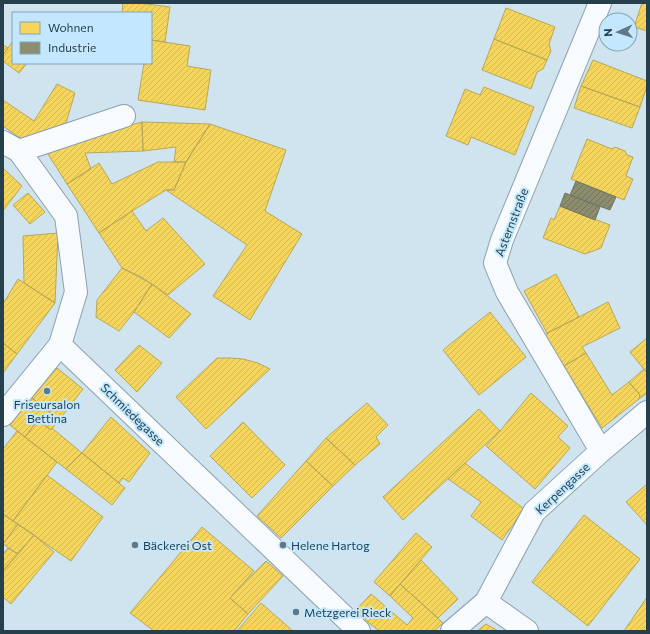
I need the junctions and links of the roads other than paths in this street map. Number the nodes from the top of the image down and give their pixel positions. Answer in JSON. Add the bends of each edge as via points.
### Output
{"nodes":[{"id":1,"x":600,"y":3,"type":"edge"},
{"id":2,"x":124,"y":116,"type":"dead end"},
{"id":3,"x":11,"y":147,"type":"edge"},
{"id":4,"x":60,"y":345,"type":"junction"},
{"id":5,"x":647,"y":412,"type":"edge"},
{"id":6,"x":3,"y":415,"type":"edge"},
{"id":7,"x":601,"y":451,"type":"junction"},
{"id":8,"x":486,"y":602,"type":"junction"},
{"id":9,"x":359,"y":631,"type":"edge"},
{"id":10,"x":452,"y":631,"type":"edge"},
{"id":11,"x":527,"y":631,"type":"edge"}],
"edges":[{"from":1,"to":7,"type":"street","name":"Asternstraße","via":[[502,240],[495,263],[506,292]]},
{"from":2,"to":3,"type":"street"},
{"from":3,"to":4,"type":"street","via":[[66,216],[76,292]]},
{"from":4,"to":6,"type":"street"},
{"from":4,"to":9,"type":"street","name":"Schmiedegasse"},
{"from":5,"to":7,"type":"street","name":"Kerpengasse"},
{"from":7,"to":8,"type":"street","name":"Kerpengasse","via":[[534,512]]},
{"from":8,"to":10,"type":"street"},
{"from":8,"to":11,"type":"street"}]}
